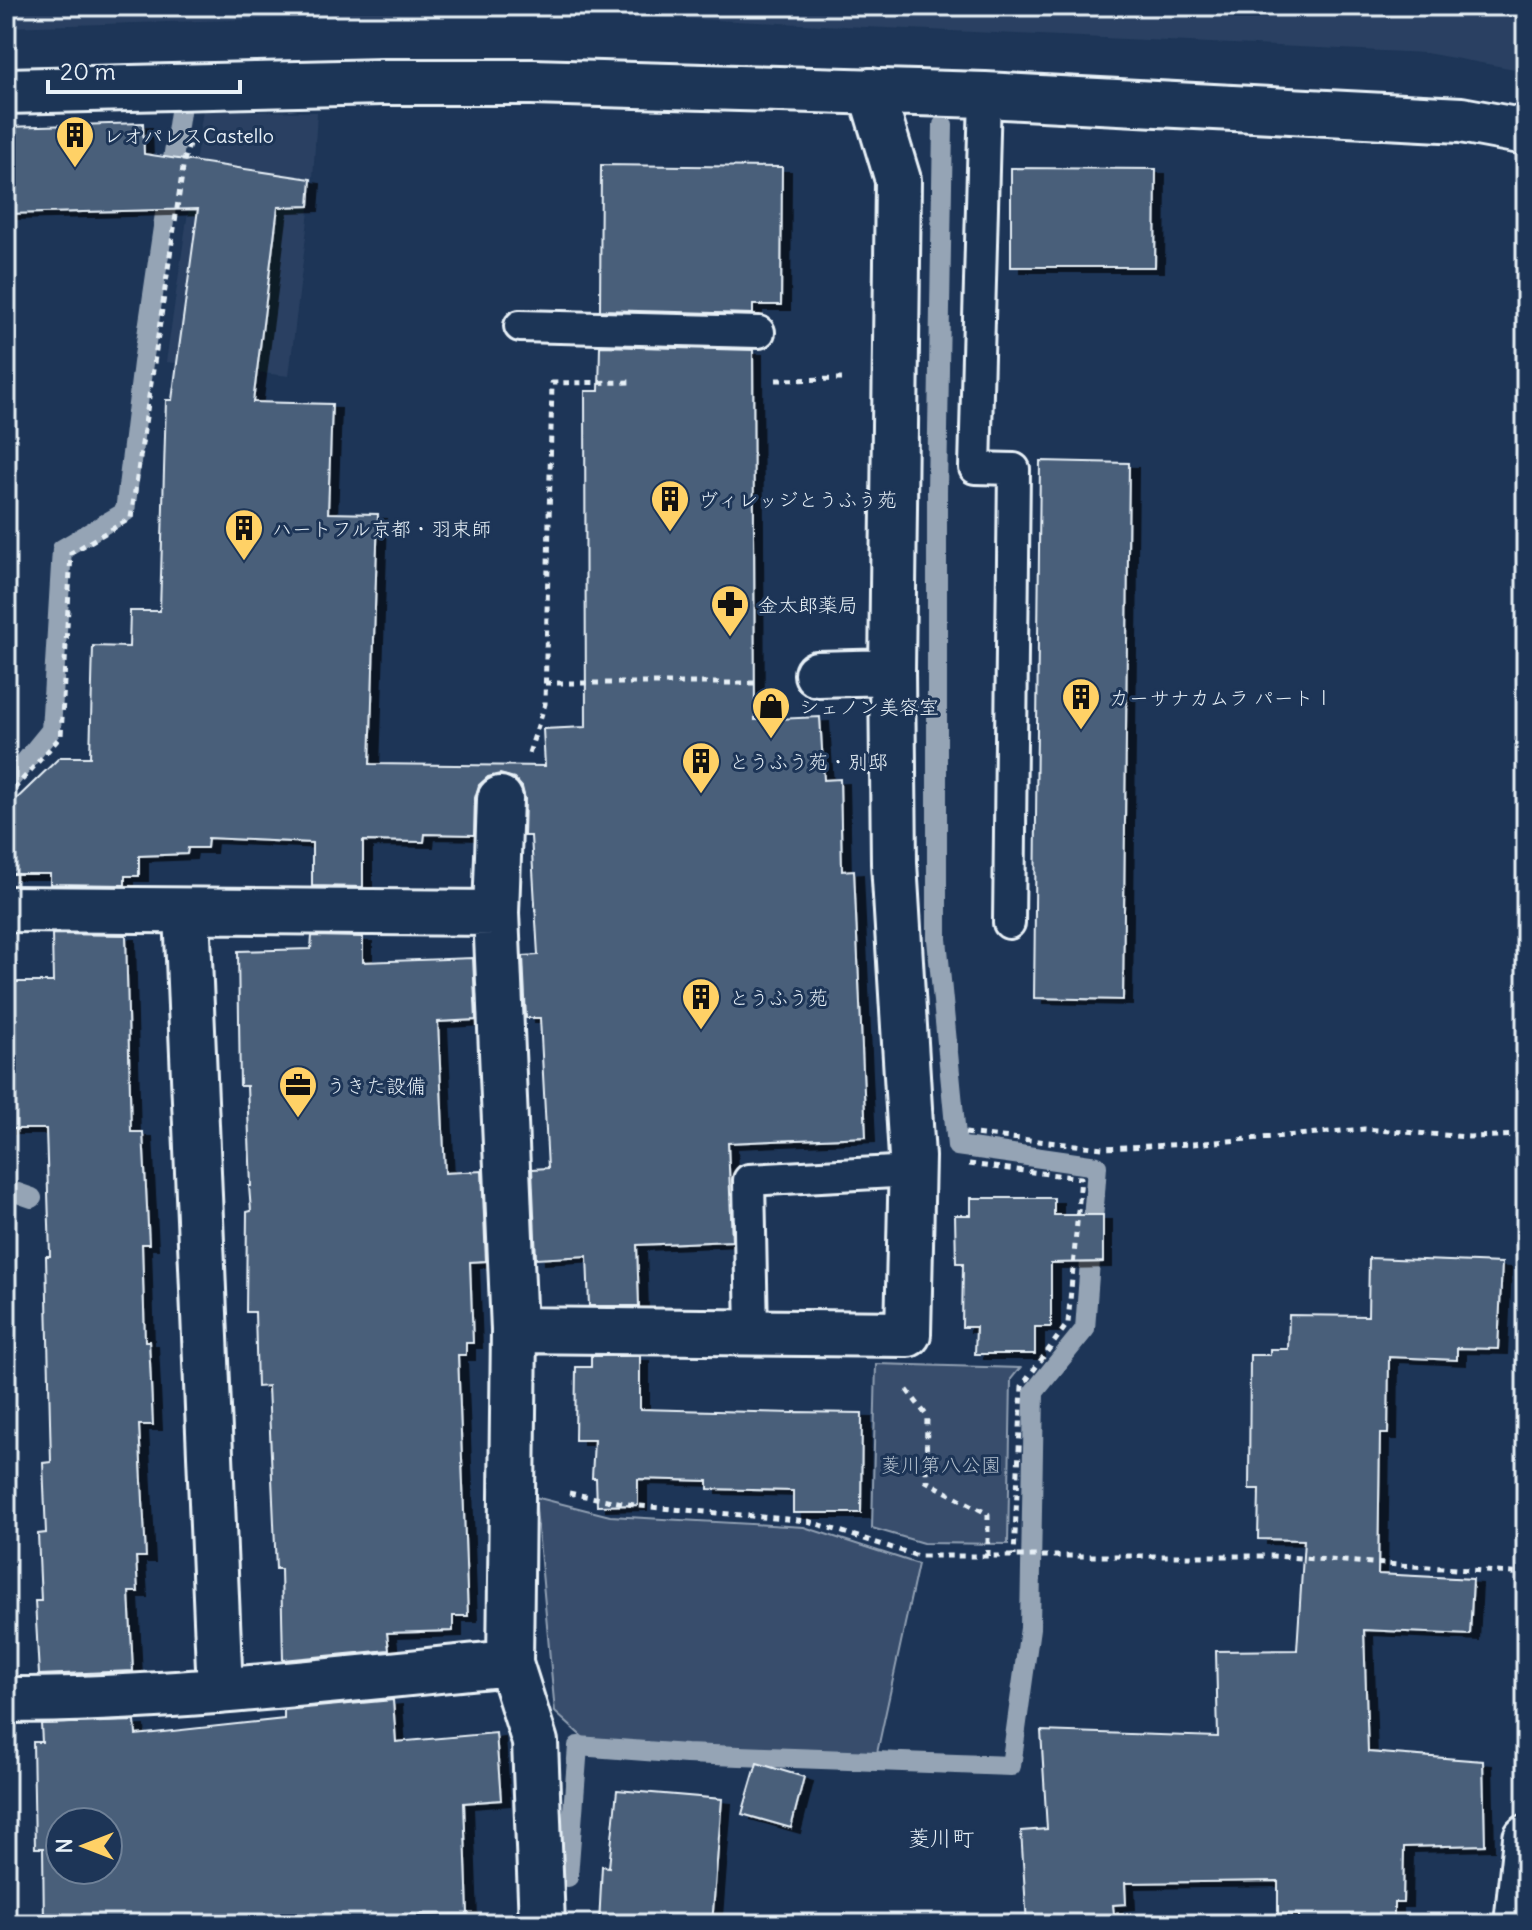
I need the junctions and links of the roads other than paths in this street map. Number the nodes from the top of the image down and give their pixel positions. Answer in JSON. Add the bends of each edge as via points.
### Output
{"nodes":[{"id":1,"x":6,"y":91,"type":"edge"},
{"id":2,"x":871,"y":91,"type":"junction"},
{"id":3,"x":985,"y":95,"type":"junction"},
{"id":4,"x":1526,"y":132,"type":"edge"},
{"id":5,"x":520,"y":326,"type":"dead end"},
{"id":6,"x":759,"y":332,"type":"dead end"},
{"id":7,"x":892,"y":672,"type":"junction"},
{"id":8,"x":817,"y":674,"type":"road end"},
{"id":9,"x":500,"y":799,"type":"dead end"},
{"id":10,"x":6,"y":909,"type":"edge"},
{"id":11,"x":187,"y":912,"type":"junction"},
{"id":12,"x":496,"y":913,"type":"junction"},
{"id":13,"x":1009,"y":923,"type":"dead end"},
{"id":14,"x":912,"y":1164,"type":"junction"},
{"id":15,"x":514,"y":1330,"type":"junction"},
{"id":16,"x":752,"y":1332,"type":"junction"},
{"id":17,"x":510,"y":1663,"type":"junction"},
{"id":18,"x":220,"y":1691,"type":"junction"},
{"id":19,"x":6,"y":1700,"type":"edge"},
{"id":20,"x":1526,"y":1838,"type":"edge"},
{"id":21,"x":542,"y":1924,"type":"edge"},
{"id":22,"x":1517,"y":1924,"type":"edge"}],
"edges":[{"from":1,"to":2,"type":"street","via":[[412,82]]},
{"from":2,"to":3,"type":"street"},
{"from":2,"to":7,"type":"street","via":[[898,180]]},
{"from":3,"to":4,"type":"street","via":[[1461,120]]},
{"from":3,"to":13,"type":"lane","via":[[975,468],[1014,469]]},
{"from":5,"to":6,"type":"lane"},
{"from":7,"to":8,"type":"street"},
{"from":7,"to":14,"type":"street","via":[[894,863]]},
{"from":9,"to":12,"type":"street"},
{"from":10,"to":11,"type":"street"},
{"from":11,"to":12,"type":"street"},
{"from":11,"to":18,"type":"street"},
{"from":12,"to":15,"type":"street"},
{"from":14,"to":16,"type":"lane","via":[[749,1180]]},
{"from":14,"to":16,"type":"street","via":[[908,1334]]},
{"from":15,"to":16,"type":"street"},
{"from":15,"to":17,"type":"street"},
{"from":17,"to":18,"type":"street"},
{"from":17,"to":21,"type":"street","via":[[535,1742]]},
{"from":18,"to":19,"type":"street"},
{"from":20,"to":22,"type":"street"}]}
